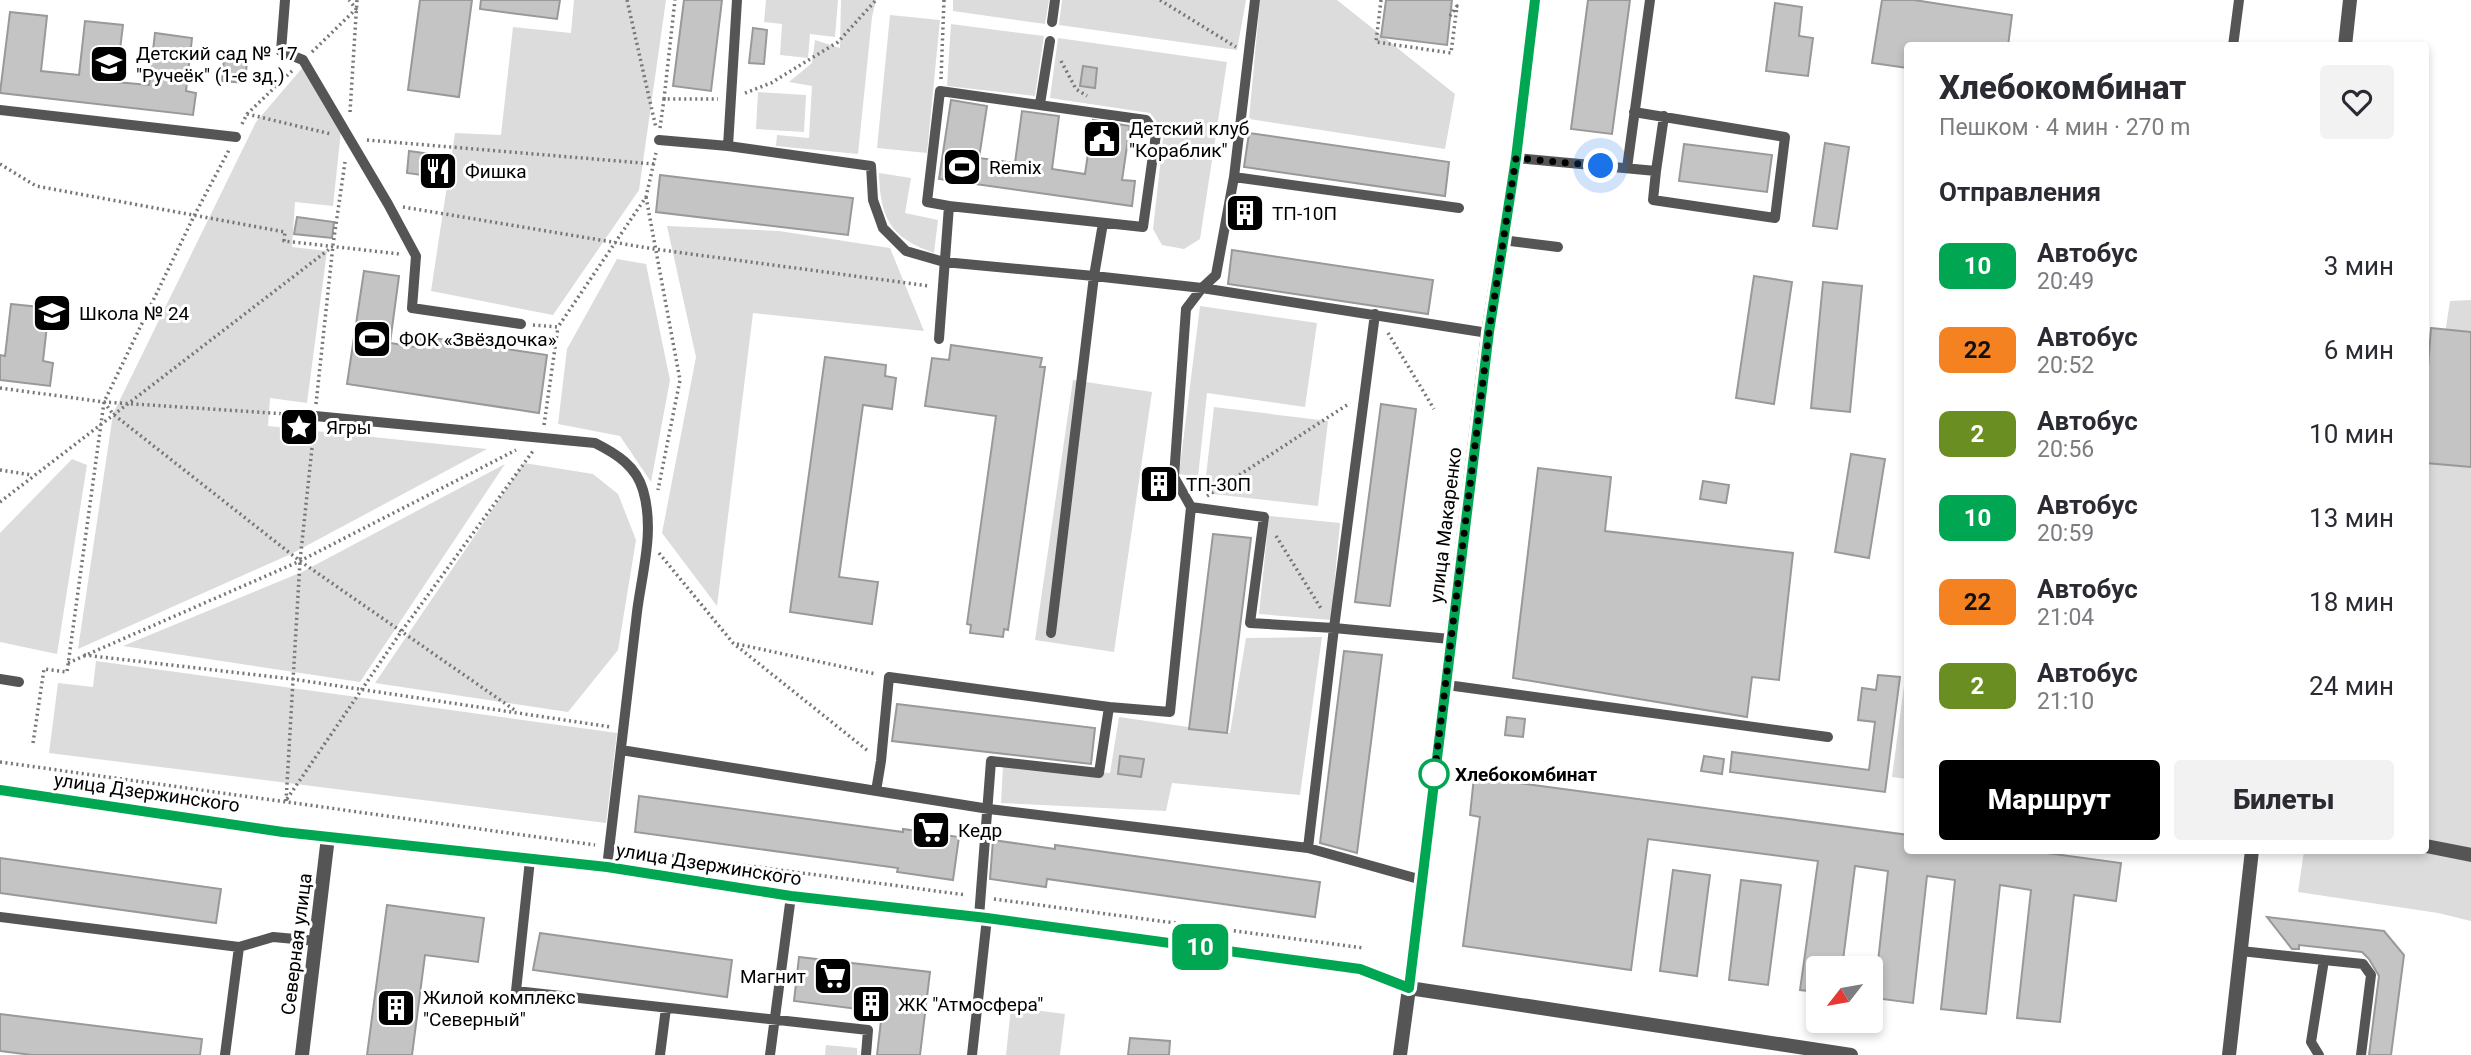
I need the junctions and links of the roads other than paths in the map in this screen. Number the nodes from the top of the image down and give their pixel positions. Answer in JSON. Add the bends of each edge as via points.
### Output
{"nodes":[{"id":1,"x":285,"y":0,"type":"edge"},
{"id":2,"x":737,"y":0,"type":"edge"},
{"id":3,"x":1055,"y":0,"type":"edge"},
{"id":4,"x":1255,"y":0,"type":"edge"},
{"id":5,"x":1535,"y":0,"type":"edge"},
{"id":6,"x":1650,"y":0,"type":"edge"},
{"id":7,"x":2239,"y":0,"type":"edge"},
{"id":8,"x":2350,"y":0,"type":"edge"},
{"id":9,"x":1052,"y":22,"type":"dead end"},
{"id":10,"x":1050,"y":41,"type":"road end"},
{"id":11,"x":2234,"y":42,"type":"edge"},
{"id":12,"x":2345,"y":42,"type":"edge"},
{"id":13,"x":1040,"y":104,"type":"junction"},
{"id":14,"x":0,"y":110,"type":"edge"},
{"id":15,"x":1634,"y":112,"type":"junction"},
{"id":16,"x":1664,"y":116,"type":"junction"},
{"id":17,"x":236,"y":137,"type":"road end"},
{"id":18,"x":659,"y":140,"type":"road end"},
{"id":19,"x":728,"y":146,"type":"junction"},
{"id":20,"x":1516,"y":158,"type":"junction"},
{"id":21,"x":1627,"y":168,"type":"junction"},
{"id":22,"x":1656,"y":171,"type":"junction"},
{"id":23,"x":1234,"y":177,"type":"junction"},
{"id":24,"x":949,"y":206,"type":"junction"},
{"id":25,"x":1459,"y":208,"type":"dead end"},
{"id":26,"x":1104,"y":223,"type":"junction"},
{"id":27,"x":1502,"y":240,"type":"junction"},
{"id":28,"x":1558,"y":247,"type":"dead end"},
{"id":29,"x":944,"y":262,"type":"junction"},
{"id":30,"x":1094,"y":276,"type":"junction"},
{"id":31,"x":1202,"y":288,"type":"junction"},
{"id":32,"x":1375,"y":314,"type":"junction"},
{"id":33,"x":521,"y":324,"type":"road end"},
{"id":34,"x":1489,"y":332,"type":"junction"},
{"id":35,"x":939,"y":340,"type":"dead end"},
{"id":36,"x":315,"y":416,"type":"road end"},
{"id":37,"x":1191,"y":507,"type":"junction"},
{"id":38,"x":1334,"y":628,"type":"junction"},
{"id":39,"x":1051,"y":633,"type":"dead end"},
{"id":40,"x":1450,"y":639,"type":"junction"},
{"id":41,"x":0,"y":679,"type":"edge"},
{"id":42,"x":19,"y":682,"type":"dead end"},
{"id":43,"x":1447,"y":685,"type":"junction"},
{"id":44,"x":1109,"y":708,"type":"junction"},
{"id":45,"x":1828,"y":737,"type":"dead end"},
{"id":46,"x":621,"y":750,"type":"junction"},
{"id":47,"x":0,"y":790,"type":"edge"},
{"id":48,"x":876,"y":791,"type":"junction"},
{"id":49,"x":989,"y":809,"type":"junction"},
{"id":50,"x":328,"y":837,"type":"junction"},
{"id":51,"x":2429,"y":847,"type":"edge"},
{"id":52,"x":1308,"y":848,"type":"junction"},
{"id":53,"x":2252,"y":854,"type":"edge"},
{"id":54,"x":2471,"y":855,"type":"edge"},
{"id":55,"x":530,"y":860,"type":"junction"},
{"id":56,"x":607,"y":867,"type":"junction"},
{"id":57,"x":1422,"y":880,"type":"junction"},
{"id":58,"x":791,"y":896,"type":"junction"},
{"id":59,"x":0,"y":917,"type":"edge"},
{"id":60,"x":983,"y":917,"type":"junction"},
{"id":61,"x":317,"y":941,"type":"junction"},
{"id":62,"x":239,"y":947,"type":"junction"},
{"id":63,"x":2241,"y":951,"type":"junction"},
{"id":64,"x":2324,"y":960,"type":"junction"},
{"id":65,"x":1409,"y":988,"type":"junction"},
{"id":66,"x":666,"y":1008,"type":"junction"},
{"id":67,"x":774,"y":1020,"type":"junction"},
{"id":68,"x":225,"y":1055,"type":"edge"},
{"id":69,"x":302,"y":1055,"type":"edge"},
{"id":70,"x":660,"y":1055,"type":"edge"},
{"id":71,"x":770,"y":1055,"type":"edge"},
{"id":72,"x":866,"y":1055,"type":"edge"},
{"id":73,"x":972,"y":1055,"type":"edge"},
{"id":74,"x":1400,"y":1055,"type":"edge"},
{"id":75,"x":1851,"y":1055,"type":"edge"},
{"id":76,"x":2229,"y":1055,"type":"edge"},
{"id":77,"x":2319,"y":1055,"type":"edge"},
{"id":78,"x":2361,"y":1055,"type":"edge"}],
"edges":[{"from":1,"to":33,"type":"lane","via":[[281,51],[303,60],[415,256],[412,308]]},
{"from":2,"to":19,"type":"lane"},
{"from":3,"to":9,"type":"lane"},
{"from":4,"to":23,"type":"lane"},
{"from":5,"to":20,"type":"street","name":"улица Макаренко"},
{"from":6,"to":15,"type":"lane"},
{"from":7,"to":11,"type":"lane"},
{"from":8,"to":12,"type":"street"},
{"from":10,"to":13,"type":"lane"},
{"from":13,"to":24,"type":"lane","via":[[940,91],[927,202]]},
{"from":13,"to":26,"type":"lane","via":[[1146,120],[1156,134],[1143,227]]},
{"from":14,"to":17,"type":"lane"},
{"from":15,"to":16,"type":"lane"},
{"from":15,"to":21,"type":"lane"},
{"from":16,"to":22,"type":"lane"},
{"from":16,"to":22,"type":"lane","via":[[1785,137],[1775,218],[1653,200]]},
{"from":18,"to":19,"type":"lane"},
{"from":19,"to":29,"type":"lane","via":[[870,166],[873,200],[883,228],[906,251]]},
{"from":20,"to":21,"type":"lane"},
{"from":20,"to":27,"type":"street","name":"улица Макаренко"},
{"from":21,"to":22,"type":"lane"},
{"from":23,"to":25,"type":"lane"},
{"from":23,"to":31,"type":"lane","via":[[1216,275]]},
{"from":24,"to":26,"type":"lane"},
{"from":24,"to":29,"type":"lane"},
{"from":26,"to":30,"type":"lane"},
{"from":27,"to":28,"type":"lane"},
{"from":27,"to":34,"type":"street","name":"улица Макаренко"},
{"from":29,"to":30,"type":"lane"},
{"from":29,"to":35,"type":"lane"},
{"from":30,"to":31,"type":"lane"},
{"from":30,"to":39,"type":"lane"},
{"from":31,"to":32,"type":"lane"},
{"from":31,"to":37,"type":"lane","via":[[1186,309],[1174,477]]},
{"from":32,"to":34,"type":"lane"},
{"from":32,"to":38,"type":"lane"},
{"from":34,"to":40,"type":"street","name":"улица Макаренко"},
{"from":36,"to":46,"type":"lane","via":[[596,443],[620,456],[643,491],[649,540]]},
{"from":37,"to":38,"type":"lane","via":[[1264,517],[1250,623]]},
{"from":37,"to":44,"type":"lane","via":[[1170,712]]},
{"from":38,"to":40,"type":"lane"},
{"from":38,"to":52,"type":"lane"},
{"from":40,"to":43,"type":"street","name":"улица Макаренко"},
{"from":41,"to":42,"type":"lane"},
{"from":43,"to":45,"type":"lane"},
{"from":43,"to":57,"type":"street","name":"улица Макаренко"},
{"from":44,"to":48,"type":"lane","via":[[889,677]]},
{"from":44,"to":49,"type":"lane","via":[[1099,772],[991,761]]},
{"from":46,"to":48,"type":"lane"},
{"from":46,"to":56,"type":"lane"},
{"from":47,"to":50,"type":"street","name":"улица Дзержинского"},
{"from":48,"to":49,"type":"lane"},
{"from":49,"to":52,"type":"lane"},
{"from":49,"to":60,"type":"lane","via":[[980,897]]},
{"from":50,"to":55,"type":"street","name":"улица Дзержинского"},
{"from":50,"to":61,"type":"street","name":"Северная улица"},
{"from":51,"to":54,"type":"street"},
{"from":52,"to":57,"type":"lane"},
{"from":53,"to":63,"type":"street"},
{"from":55,"to":56,"type":"street","name":"улица Дзержинского"},
{"from":55,"to":66,"type":"lane","via":[[516,991]]},
{"from":56,"to":58,"type":"street","name":"улица Дзержинского"},
{"from":57,"to":65,"type":"street","name":"улица Макаренко"},
{"from":58,"to":60,"type":"street","name":"улица Дзержинского"},
{"from":58,"to":67,"type":"lane"},
{"from":59,"to":62,"type":"lane"},
{"from":60,"to":65,"type":"street","name":"улица Дзержинского","via":[[1360,969]]},
{"from":60,"to":73,"type":"lane"},
{"from":61,"to":62,"type":"lane","via":[[273,937]]},
{"from":61,"to":69,"type":"street","name":"Северная улица"},
{"from":62,"to":68,"type":"lane"},
{"from":63,"to":64,"type":"lane"},
{"from":63,"to":76,"type":"street"},
{"from":64,"to":77,"type":"lane","via":[[2311,1042]]},
{"from":64,"to":78,"type":"lane","via":[[2363,964],[2371,975]]},
{"from":65,"to":74,"type":"street","name":"улица Макаренко"},
{"from":65,"to":75,"type":"street"},
{"from":66,"to":67,"type":"lane"},
{"from":66,"to":70,"type":"lane"},
{"from":67,"to":71,"type":"lane"},
{"from":67,"to":72,"type":"lane","via":[[868,1030]]}]}
